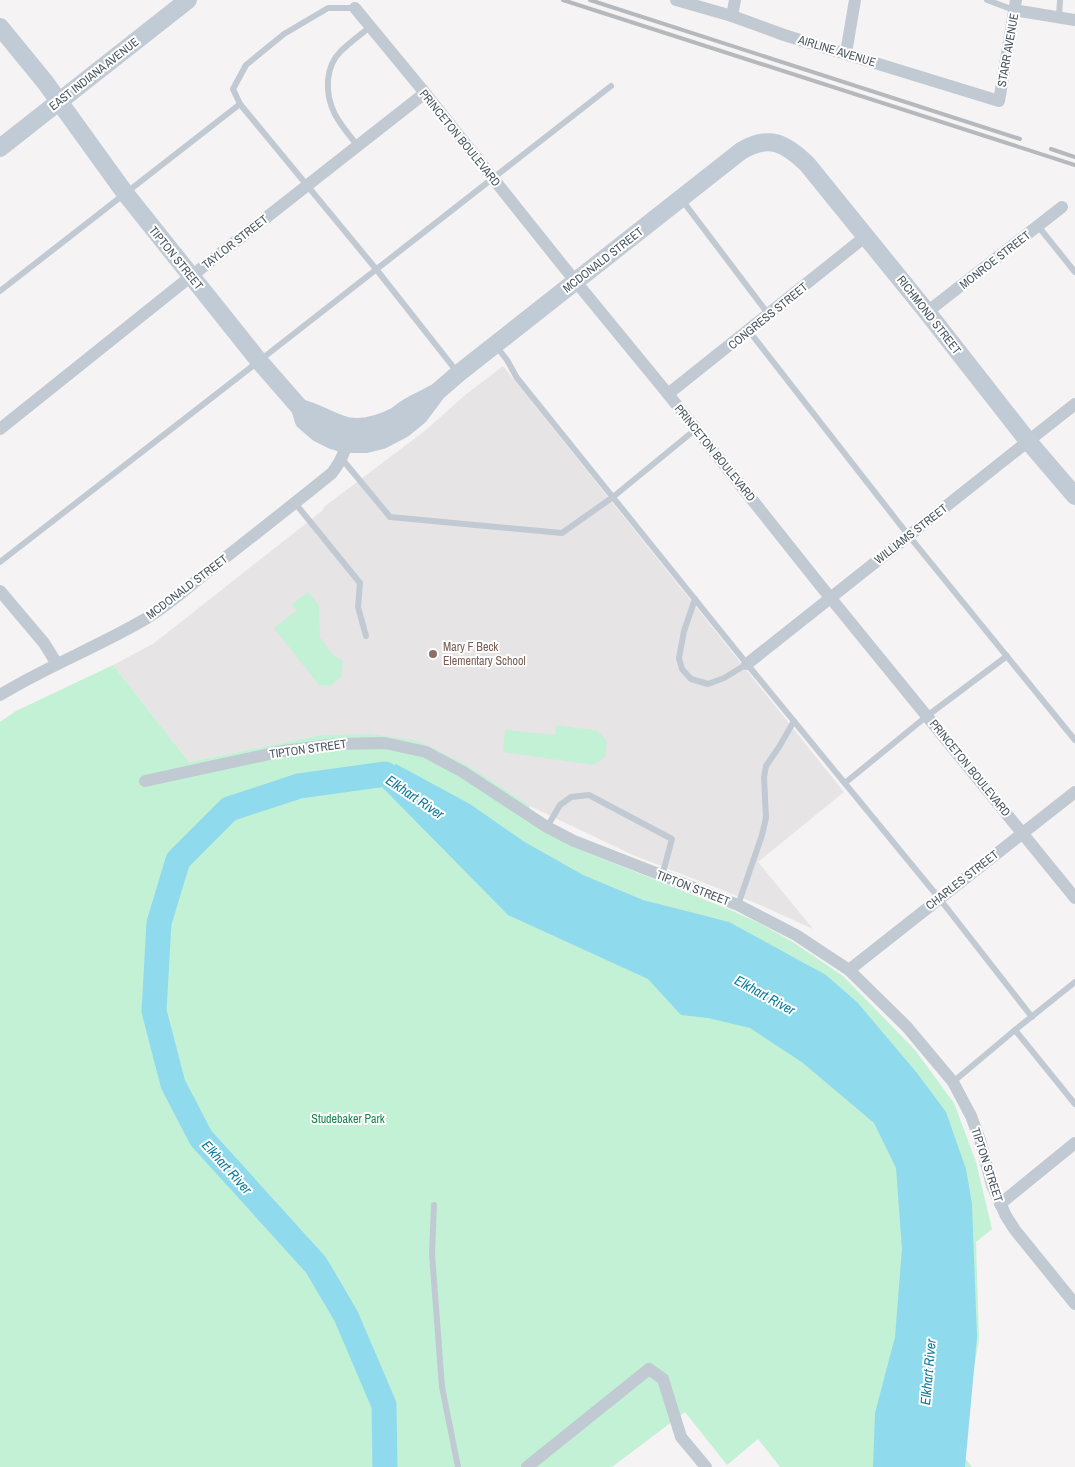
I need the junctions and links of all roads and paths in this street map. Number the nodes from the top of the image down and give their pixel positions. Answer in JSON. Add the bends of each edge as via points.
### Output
{"nodes":[{"id":1,"x":188,"y":0,"type":"edge"},
{"id":2,"x":676,"y":0,"type":"edge"},
{"id":3,"x":735,"y":0,"type":"edge"},
{"id":4,"x":855,"y":0,"type":"edge"},
{"id":5,"x":987,"y":0,"type":"edge"},
{"id":6,"x":1060,"y":0,"type":"edge"},
{"id":7,"x":1015,"y":5,"type":"edge"},
{"id":8,"x":355,"y":8,"type":"joint"},
{"id":9,"x":732,"y":16,"type":"junction"},
{"id":10,"x":1059,"y":17,"type":"junction"},
{"id":11,"x":1075,"y":20,"type":"edge"},
{"id":12,"x":0,"y":27,"type":"edge"},
{"id":13,"x":370,"y":27,"type":"junction"},
{"id":14,"x":846,"y":53,"type":"junction"},
{"id":15,"x":611,"y":86,"type":"dead end"},
{"id":16,"x":425,"y":93,"type":"junction"},
{"id":17,"x":999,"y":101,"type":"joint"},
{"id":18,"x":59,"y":102,"type":"junction"},
{"id":19,"x":240,"y":104,"type":"junction"},
{"id":20,"x":5,"y":142,"type":"edge"},
{"id":21,"x":776,"y":143,"type":"joint"},
{"id":22,"x":358,"y":146,"type":"junction"},
{"id":23,"x":492,"y":178,"type":"junction"},
{"id":24,"x":308,"y":186,"type":"junction"},
{"id":25,"x":124,"y":194,"type":"junction"},
{"id":26,"x":681,"y":198,"type":"junction"},
{"id":27,"x":1062,"y":207,"type":"dead end"},
{"id":28,"x":1038,"y":226,"type":"junction"},
{"id":29,"x":866,"y":236,"type":"junction"},
{"id":30,"x":376,"y":269,"type":"junction"},
{"id":31,"x":1075,"y":272,"type":"edge"},
{"id":32,"x":191,"y":277,"type":"junction"},
{"id":33,"x":575,"y":281,"type":"junction"},
{"id":34,"x":0,"y":291,"type":"edge"},
{"id":35,"x":928,"y":312,"type":"junction"},
{"id":36,"x":769,"y":315,"type":"junction"},
{"id":37,"x":749,"y":331,"type":"junction"},
{"id":38,"x":495,"y":345,"type":"junction"},
{"id":39,"x":260,"y":361,"type":"junction"},
{"id":40,"x":459,"y":374,"type":"junction"},
{"id":41,"x":437,"y":392,"type":"junction"},
{"id":42,"x":668,"y":394,"type":"junction"},
{"id":43,"x":1075,"y":404,"type":"edge"},
{"id":44,"x":300,"y":408,"type":"junction"},
{"id":45,"x":348,"y":426,"type":"junction"},
{"id":46,"x":696,"y":429,"type":"junction"},
{"id":47,"x":0,"y":430,"type":"edge"},
{"id":48,"x":1028,"y":441,"type":"junction"},
{"id":49,"x":344,"y":452,"type":"junction"},
{"id":50,"x":613,"y":496,"type":"junction"},
{"id":51,"x":1075,"y":496,"type":"edge"},
{"id":52,"x":294,"y":503,"type":"junction"},
{"id":53,"x":909,"y":536,"type":"junction"},
{"id":54,"x":0,"y":562,"type":"edge"},
{"id":55,"x":0,"y":591,"type":"edge"},
{"id":56,"x":831,"y":598,"type":"junction"},
{"id":57,"x":695,"y":599,"type":"junction"},
{"id":58,"x":366,"y":636,"type":"dead end"},
{"id":59,"x":1007,"y":656,"type":"junction"},
{"id":60,"x":57,"y":664,"type":"junction"},
{"id":61,"x":747,"y":664,"type":"junction"},
{"id":62,"x":0,"y":695,"type":"edge"},
{"id":63,"x":927,"y":716,"type":"junction"},
{"id":64,"x":794,"y":722,"type":"junction"},
{"id":65,"x":1075,"y":740,"type":"edge"},
{"id":66,"x":145,"y":781,"type":"dead end"},
{"id":67,"x":845,"y":782,"type":"junction"},
{"id":68,"x":1075,"y":792,"type":"edge"},
{"id":69,"x":547,"y":827,"type":"junction"},
{"id":70,"x":1022,"y":833,"type":"junction"},
{"id":71,"x":662,"y":876,"type":"junction"},
{"id":72,"x":939,"y":898,"type":"junction"},
{"id":73,"x":1075,"y":898,"type":"edge"},
{"id":74,"x":738,"y":905,"type":"junction"},
{"id":75,"x":849,"y":970,"type":"junction"},
{"id":76,"x":1075,"y":982,"type":"edge"},
{"id":77,"x":1032,"y":1017,"type":"junction"},
{"id":78,"x":1015,"y":1030,"type":"junction"},
{"id":79,"x":953,"y":1082,"type":"junction"},
{"id":80,"x":1075,"y":1104,"type":"edge"},
{"id":81,"x":1075,"y":1143,"type":"edge"},
{"id":82,"x":1000,"y":1204,"type":"junction"},
{"id":83,"x":434,"y":1205,"type":"dead end"},
{"id":84,"x":1075,"y":1304,"type":"edge"},
{"id":85,"x":458,"y":1467,"type":"edge"},
{"id":86,"x":527,"y":1467,"type":"edge"},
{"id":87,"x":706,"y":1467,"type":"edge"}],
"edges":[{"from":1,"to":18,"type":"street","name":"EAST INDIANA AVENUE"},
{"from":2,"to":9,"type":"street","name":"AIRLINE AVENUE"},
{"from":3,"to":9,"type":"street"},
{"from":4,"to":14,"type":"street"},
{"from":5,"to":7,"type":"lane"},
{"from":6,"to":10,"type":"lane"},
{"from":7,"to":10,"type":"street"},
{"from":7,"to":17,"type":"street","name":"STARR AVENUE"},
{"from":8,"to":13,"type":"street","name":"PRINCETON BOULEVARD"},
{"from":8,"to":19,"type":"lane","via":[[328,8],[284,34],[246,65],[233,88]]},
{"from":9,"to":14,"type":"street","name":"AIRLINE AVENUE"},
{"from":10,"to":11,"type":"street"},
{"from":12,"to":18,"type":"street","name":"TIPTON STREET"},
{"from":13,"to":16,"type":"street","name":"PRINCETON BOULEVARD"},
{"from":13,"to":22,"type":"lane","via":[[339,53],[329,72],[330,107]]},
{"from":14,"to":17,"type":"street","name":"AIRLINE AVENUE"},
{"from":15,"to":23,"type":"lane"},
{"from":16,"to":22,"type":"street","name":"TAYLOR STREET"},
{"from":16,"to":23,"type":"street","name":"PRINCETON BOULEVARD"},
{"from":18,"to":20,"type":"street","name":"EAST INDIANA AVENUE"},
{"from":18,"to":25,"type":"street","name":"TIPTON STREET"},
{"from":19,"to":24,"type":"lane"},
{"from":19,"to":25,"type":"lane"},
{"from":21,"to":26,"type":"street","name":"MCDONALD STREET","via":[[762,143],[741,151]]},
{"from":21,"to":29,"type":"street","name":"RICHMOND STREET","via":[[793,151],[807,164]]},
{"from":22,"to":24,"type":"street","name":"TAYLOR STREET"},
{"from":23,"to":30,"type":"lane"},
{"from":23,"to":33,"type":"street","name":"PRINCETON BOULEVARD"},
{"from":24,"to":30,"type":"lane"},
{"from":24,"to":32,"type":"street","name":"TAYLOR STREET"},
{"from":25,"to":32,"type":"street","name":"TIPTON STREET"},
{"from":25,"to":34,"type":"lane"},
{"from":26,"to":33,"type":"street","name":"MCDONALD STREET"},
{"from":26,"to":36,"type":"lane"},
{"from":27,"to":28,"type":"street","name":"MONROE STREET"},
{"from":28,"to":31,"type":"lane"},
{"from":28,"to":35,"type":"street","name":"MONROE STREET"},
{"from":29,"to":35,"type":"street","name":"RICHMOND STREET"},
{"from":29,"to":36,"type":"street","name":"CONGRESS STREET"},
{"from":30,"to":39,"type":"lane"},
{"from":30,"to":40,"type":"lane"},
{"from":32,"to":39,"type":"street","name":"TIPTON STREET"},
{"from":32,"to":47,"type":"street","name":"TAYLOR STREET"},
{"from":33,"to":38,"type":"street","name":"MCDONALD STREET"},
{"from":33,"to":42,"type":"street","name":"PRINCETON BOULEVARD"},
{"from":35,"to":48,"type":"street","name":"RICHMOND STREET"},
{"from":36,"to":37,"type":"street","name":"CONGRESS STREET"},
{"from":37,"to":42,"type":"street","name":"CONGRESS STREET"},
{"from":37,"to":53,"type":"lane"},
{"from":38,"to":40,"type":"street","name":"MCDONALD STREET"},
{"from":38,"to":50,"type":"lane","via":[[517,378]]},
{"from":39,"to":44,"type":"street","name":"TIPTON STREET"},
{"from":39,"to":54,"type":"lane"},
{"from":40,"to":41,"type":"street","name":"MCDONALD STREET"},
{"from":41,"to":45,"type":"street","name":"MCDONALD STREET","via":[[376,424]]},
{"from":41,"to":49,"type":"street","name":"MCDONALD STREET","via":[[419,416],[403,429],[382,440]]},
{"from":42,"to":46,"type":"street","name":"PRINCETON BOULEVARD"},
{"from":43,"to":48,"type":"street","name":"WILLIAMS STREET"},
{"from":44,"to":45,"type":"street","name":"TIPTON STREET"},
{"from":44,"to":49,"type":"street","name":"TIPTON STREET","via":[[304,421]]},
{"from":45,"to":49,"type":"street"},
{"from":46,"to":50,"type":"lane"},
{"from":46,"to":56,"type":"street","name":"PRINCETON BOULEVARD"},
{"from":48,"to":51,"type":"street","name":"RICHMOND STREET"},
{"from":48,"to":53,"type":"street","name":"WILLIAMS STREET"},
{"from":49,"to":50,"type":"lane","via":[[390,517],[562,533]]},
{"from":49,"to":52,"type":"street","name":"MCDONALD STREET","via":[[332,473]]},
{"from":50,"to":57,"type":"lane"},
{"from":52,"to":58,"type":"lane","via":[[360,583],[358,607]]},
{"from":52,"to":60,"type":"street","name":"MCDONALD STREET","via":[[149,616]]},
{"from":53,"to":56,"type":"street","name":"WILLIAMS STREET"},
{"from":53,"to":59,"type":"lane"},
{"from":55,"to":60,"type":"street","via":[[44,643]]},
{"from":56,"to":61,"type":"street","name":"WILLIAMS STREET"},
{"from":56,"to":63,"type":"street","name":"PRINCETON BOULEVARD"},
{"from":57,"to":61,"type":"lane"},
{"from":57,"to":61,"type":"lane","via":[[684,631],[679,658],[682,669],[691,679],[708,684]]},
{"from":59,"to":63,"type":"lane"},
{"from":59,"to":65,"type":"lane"},
{"from":60,"to":62,"type":"street","name":"MCDONALD STREET"},
{"from":61,"to":64,"type":"lane"},
{"from":63,"to":67,"type":"lane"},
{"from":63,"to":70,"type":"street","name":"PRINCETON BOULEVARD"},
{"from":64,"to":67,"type":"lane"},
{"from":64,"to":74,"type":"lane","via":[[766,766],[766,818]]},
{"from":66,"to":69,"type":"street","name":"TIPTON STREET","via":[[283,751],[385,742],[426,752]]},
{"from":67,"to":72,"type":"lane"},
{"from":68,"to":70,"type":"street","name":"CHARLES STREET"},
{"from":69,"to":71,"type":"street","name":"TIPTON STREET"},
{"from":69,"to":71,"type":"lane","via":[[560,805],[570,797],[589,795],[672,839]]},
{"from":70,"to":72,"type":"street","name":"CHARLES STREET"},
{"from":70,"to":73,"type":"street","name":"PRINCETON BOULEVARD"},
{"from":71,"to":74,"type":"street","name":"TIPTON STREET"},
{"from":72,"to":75,"type":"street","name":"CHARLES STREET"},
{"from":72,"to":77,"type":"lane"},
{"from":74,"to":75,"type":"street","name":"TIPTON STREET","via":[[796,935]]},
{"from":75,"to":79,"type":"street","name":"TIPTON STREET","via":[[907,1027]]},
{"from":76,"to":77,"type":"lane"},
{"from":77,"to":78,"type":"lane"},
{"from":78,"to":79,"type":"lane"},
{"from":78,"to":80,"type":"lane"},
{"from":79,"to":82,"type":"street","name":"TIPTON STREET","via":[[971,1116]]},
{"from":81,"to":82,"type":"street"},
{"from":82,"to":84,"type":"street","name":"TIPTON STREET","via":[[1015,1230]]},
{"from":83,"to":85,"type":"lane","via":[[432,1254],[442,1387]]},
{"from":86,"to":87,"type":"street","via":[[648,1369],[664,1379],[681,1437]]}]}
